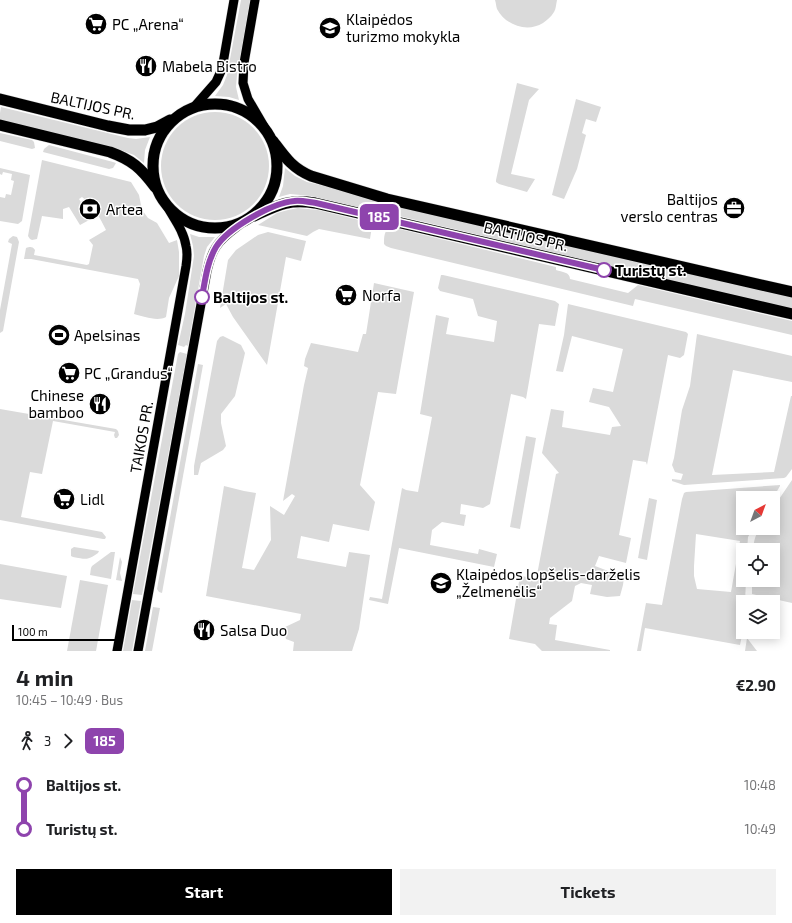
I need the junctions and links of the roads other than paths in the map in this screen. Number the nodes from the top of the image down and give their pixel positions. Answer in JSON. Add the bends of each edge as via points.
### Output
{"nodes":[{"id":1,"x":234,"y":0,"type":"edge"},
{"id":2,"x":255,"y":0,"type":"edge"},
{"id":3,"x":0,"y":99,"type":"edge"},
{"id":4,"x":194,"y":107,"type":"junction"},
{"id":5,"x":178,"y":116,"type":"junction"},
{"id":6,"x":0,"y":125,"type":"edge"},
{"id":7,"x":265,"y":128,"type":"junction"},
{"id":8,"x":272,"y":141,"type":"junction"},
{"id":9,"x":158,"y":192,"type":"junction"},
{"id":10,"x":168,"y":208,"type":"junction"},
{"id":11,"x":254,"y":216,"type":"junction"},
{"id":12,"x":242,"y":223,"type":"junction"},
{"id":13,"x":792,"y":292,"type":"edge"},
{"id":14,"x":792,"y":314,"type":"edge"},
{"id":15,"x":117,"y":651,"type":"edge"},
{"id":16,"x":138,"y":651,"type":"edge"}],
"edges":[{"from":1,"to":4,"type":"main road","via":[[222,69],[216,82]]},
{"from":2,"to":7,"type":"main road","via":[[243,83],[248,99]]},
{"from":3,"to":5,"type":"highway","name":"BALTIJOS PR.","via":[[129,130],[157,127]]},
{"from":4,"to":5,"type":"highway"},
{"from":4,"to":7,"type":"highway","via":[[225,104],[254,117]]},
{"from":5,"to":9,"type":"highway","via":[[162,134],[153,156],[154,180]]},
{"from":6,"to":9,"type":"highway","via":[[122,157],[134,163]]},
{"from":7,"to":8,"type":"highway"},
{"from":8,"to":11,"type":"highway","via":[[277,157],[275,185],[264,206]]},
{"from":8,"to":13,"type":"highway","name":"BALTIJOS PR.","via":[[292,166],[302,172],[379,197]]},
{"from":9,"to":10,"type":"highway"},
{"from":10,"to":12,"type":"highway","via":[[182,220],[198,227],[225,228]]},
{"from":10,"to":15,"type":"main road","name":"TAIKOS PR.","via":[[185,240],[186,266]]},
{"from":11,"to":12,"type":"highway"},
{"from":11,"to":14,"type":"highway","name":"BALTIJOS PR.","via":[[294,201],[316,203]]},
{"from":12,"to":16,"type":"main road","via":[[216,247],[207,271]]}]}
